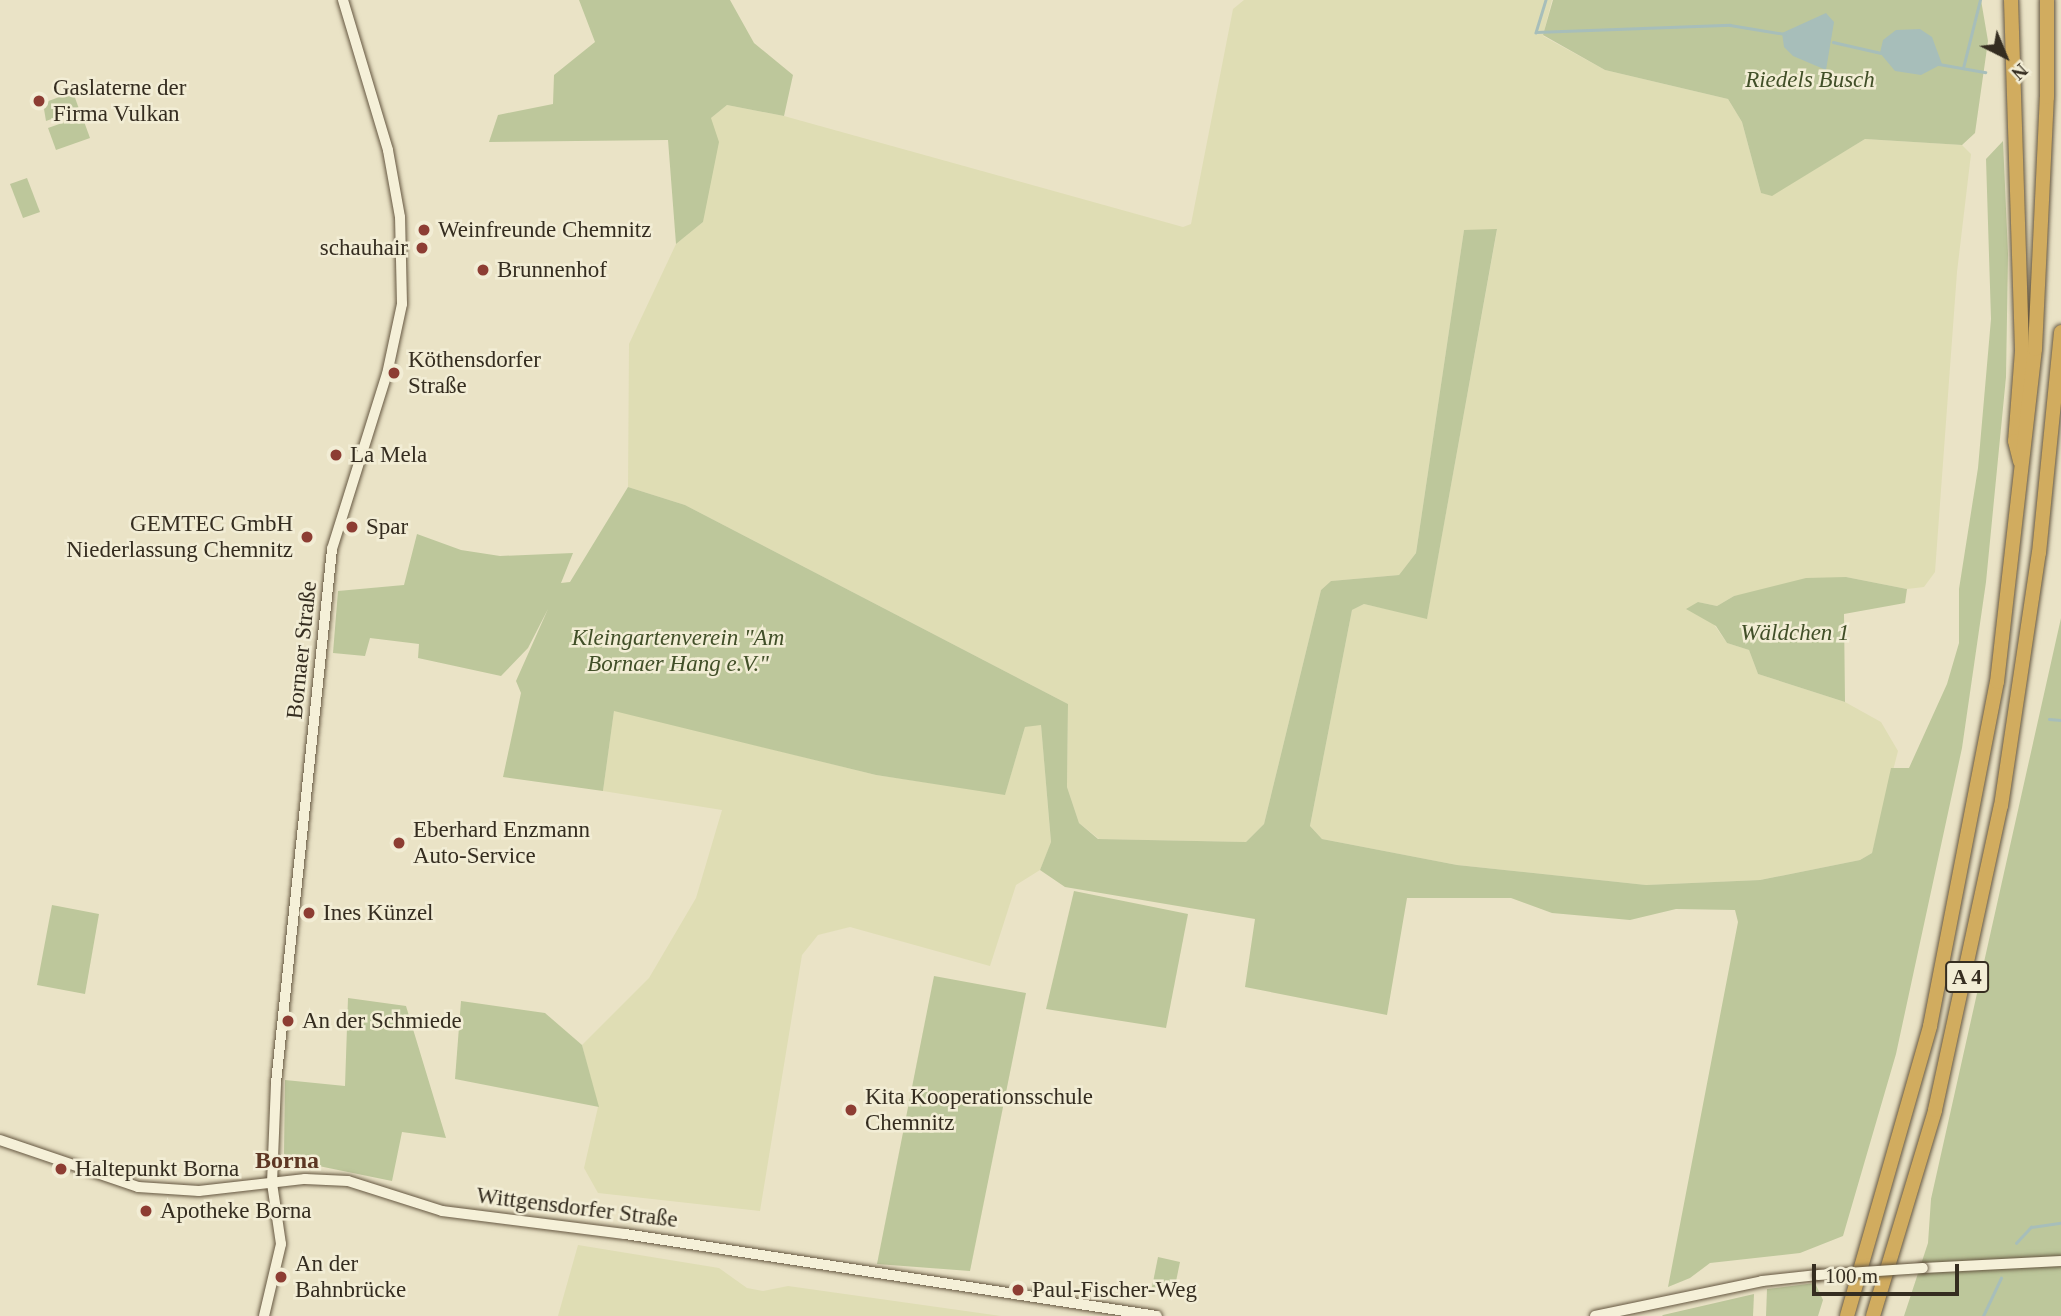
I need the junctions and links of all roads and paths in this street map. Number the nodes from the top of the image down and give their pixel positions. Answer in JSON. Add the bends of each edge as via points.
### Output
{"nodes":[{"id":1,"x":343,"y":0,"type":"edge"},
{"id":2,"x":2011,"y":0,"type":"edge"},
{"id":3,"x":2047,"y":0,"type":"edge"},
{"id":4,"x":2061,"y":332,"type":"edge"},
{"id":5,"x":2060,"y":353,"type":"edge"},
{"id":6,"x":2024,"y":473,"type":"junction"},
{"id":7,"x":0,"y":1140,"type":"edge"},
{"id":8,"x":272,"y":1183,"type":"junction"},
{"id":9,"x":2061,"y":1261,"type":"edge"},
{"id":10,"x":264,"y":1316,"type":"edge"},
{"id":11,"x":1157,"y":1316,"type":"edge"},
{"id":12,"x":1595,"y":1316,"type":"edge"},
{"id":13,"x":1847,"y":1316,"type":"edge"},
{"id":14,"x":1873,"y":1316,"type":"edge"}],
"edges":[{"from":1,"to":8,"type":"street","name":"Bornaer Straße","via":[[388,150],[400,217],[402,304],[387,374],[332,549],[288,936]]},
{"from":2,"to":6,"type":"highway","via":[[2022,351],[2015,441]]},
{"from":3,"to":6,"type":"highway","number":"A 4","via":[[2042,225]]},
{"from":4,"to":5,"type":"highway","number":"A 4"},
{"from":5,"to":14,"type":"highway","number":"A 4","via":[[2039,553],[2001,806],[1935,1110]]},
{"from":6,"to":13,"type":"highway","number":"A 4","via":[[1991,719],[1946,951],[1911,1101]]},
{"from":7,"to":8,"type":"street","name":"Wittgensdorfer Straße","via":[[138,1187],[199,1191]]},
{"from":8,"to":10,"type":"street","name":"Bornaer Straße","via":[[282,1235]]},
{"from":8,"to":11,"type":"street","name":"Wittgensdorfer Straße","via":[[348,1181],[442,1211],[638,1236]]},
{"from":9,"to":12,"type":"street","bridge":true,"via":[[1762,1281]]}]}
